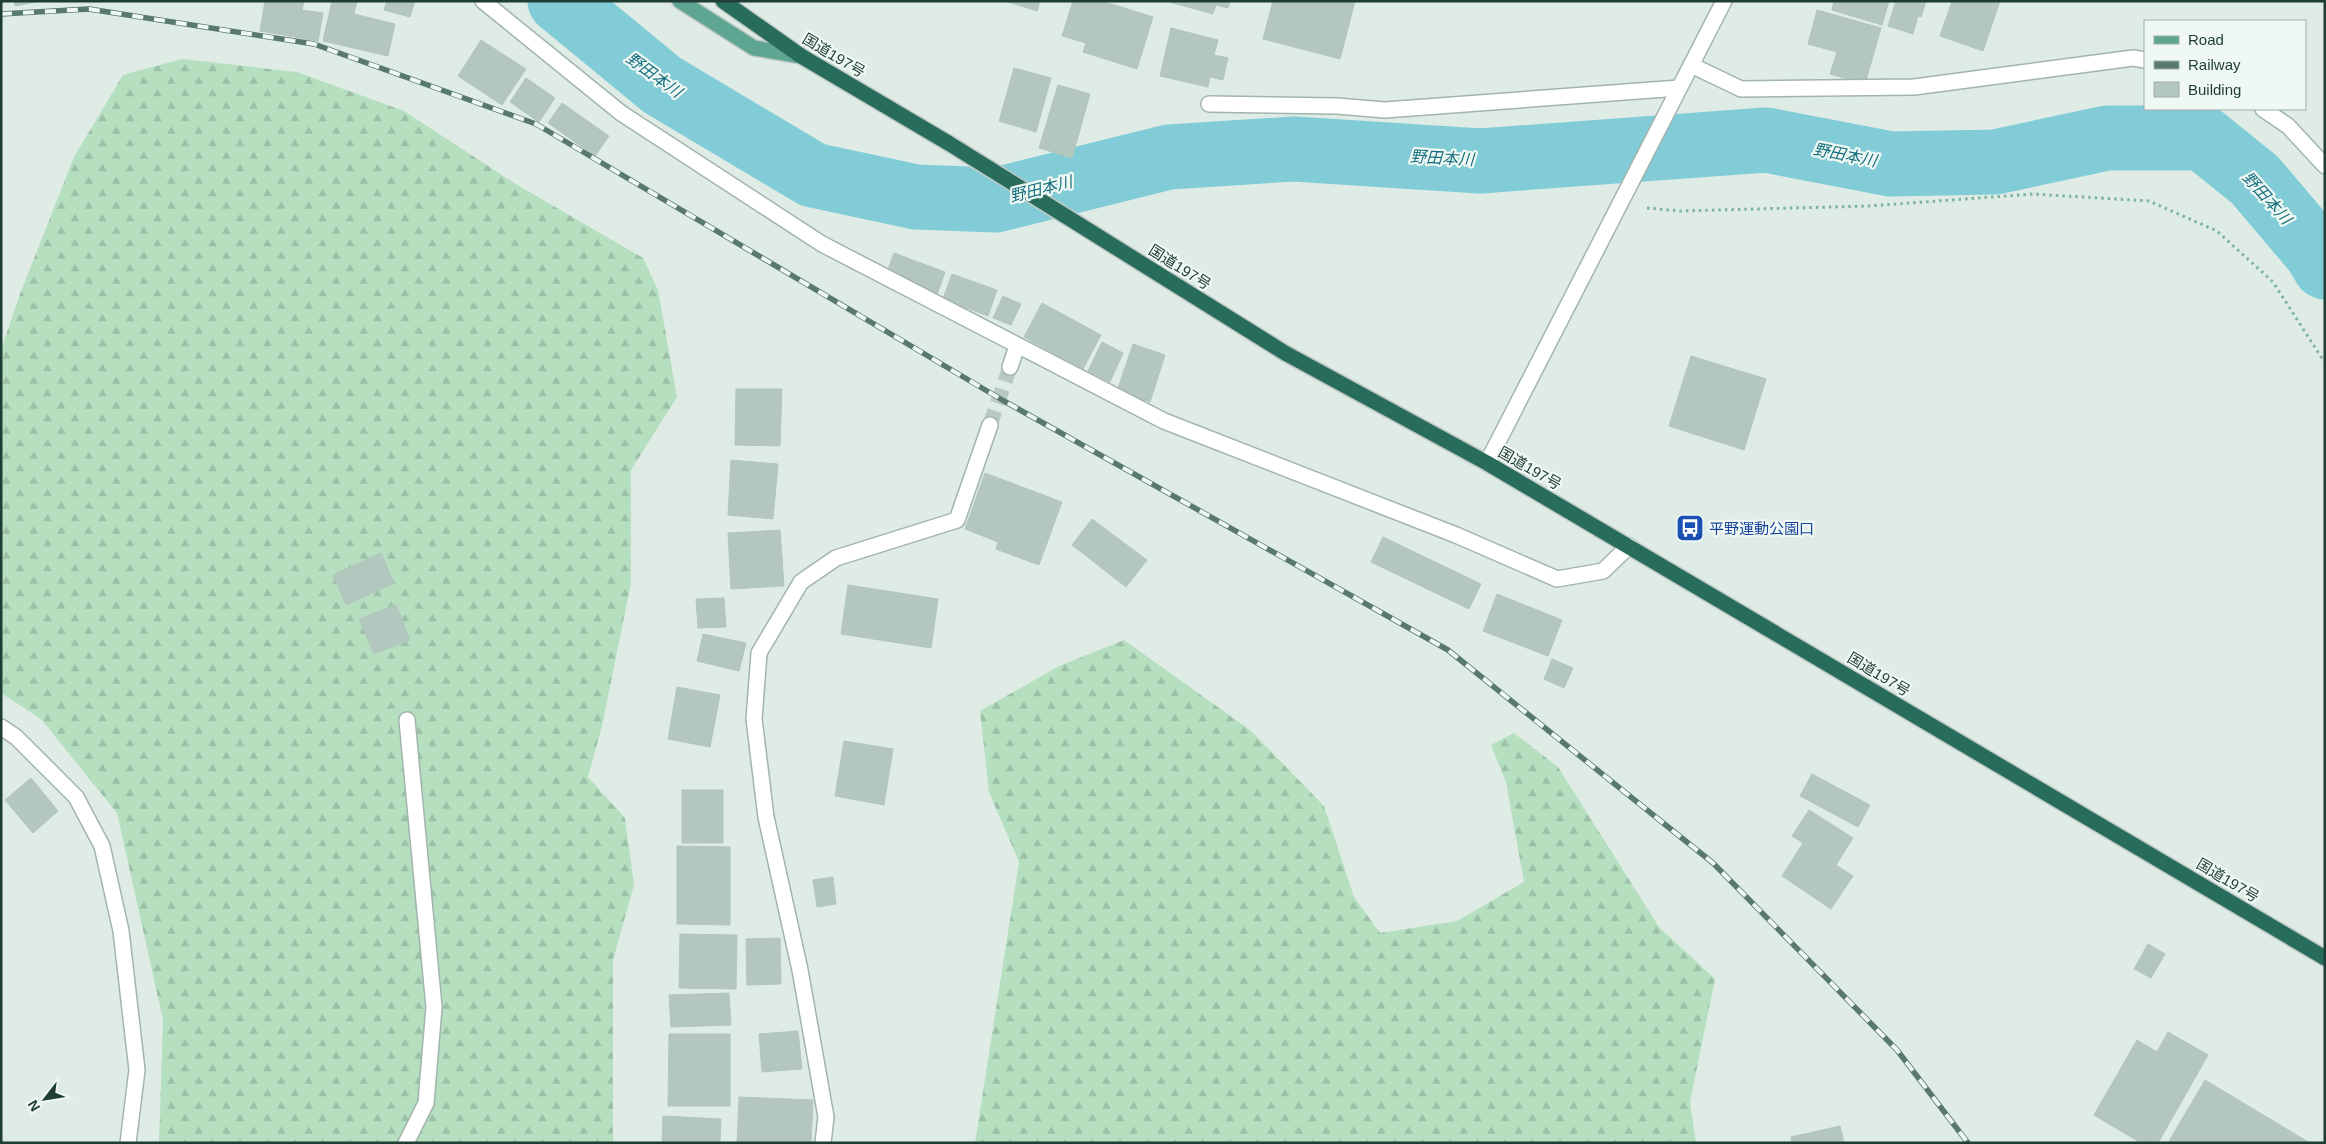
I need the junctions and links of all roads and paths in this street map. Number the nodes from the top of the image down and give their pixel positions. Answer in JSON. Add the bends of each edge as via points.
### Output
{"nodes":[{"id":1,"x":482,"y":1,"type":"edge"},
{"id":2,"x":680,"y":1,"type":"edge"},
{"id":3,"x":723,"y":1,"type":"edge"},
{"id":4,"x":1724,"y":1,"type":"edge"},
{"id":5,"x":801,"y":56,"type":"junction"},
{"id":6,"x":2144,"y":60,"type":"edge"},
{"id":7,"x":1691,"y":66,"type":"junction"},
{"id":8,"x":1679,"y":88,"type":"junction"},
{"id":9,"x":1209,"y":104,"type":"dead end"},
{"id":10,"x":2264,"y":110,"type":"edge"},
{"id":11,"x":2325,"y":166,"type":"edge"},
{"id":12,"x":1622,"y":201,"type":"junction"},
{"id":13,"x":1017,"y":346,"type":"junction"},
{"id":14,"x":2325,"y":363,"type":"edge"},
{"id":15,"x":1010,"y":367,"type":"tunnel mouth"},
{"id":16,"x":990,"y":425,"type":"tunnel mouth"},
{"id":17,"x":1487,"y":463,"type":"junction"},
{"id":18,"x":1629,"y":546,"type":"junction"},
{"id":19,"x":407,"y":720,"type":"dead end"},
{"id":20,"x":1,"y":727,"type":"edge"},
{"id":21,"x":2325,"y":958,"type":"edge"},
{"id":22,"x":128,"y":1143,"type":"edge"},
{"id":23,"x":406,"y":1143,"type":"edge"},
{"id":24,"x":824,"y":1143,"type":"edge"}],
"edges":[{"from":1,"to":13,"type":"street","via":[[621,113],[822,244]]},
{"from":2,"to":5,"type":"main road","via":[[754,48]]},
{"from":3,"to":5,"type":"highway","name":"国道197号"},
{"from":4,"to":7,"type":"street"},
{"from":5,"to":17,"type":"highway","name":"国道197号","via":[[950,144],[1285,353]]},
{"from":6,"to":7,"type":"street","via":[[2133,58],[1914,87],[1741,89]]},
{"from":7,"to":8,"type":"street"},
{"from":8,"to":9,"type":"street","via":[[1386,110]]},
{"from":8,"to":12,"type":"street"},
{"from":10,"to":11,"type":"street","via":[[2288,126]]},
{"from":12,"to":14,"type":"path","via":[[1680,211],[1869,206],[2033,194],[2150,201],[2217,231],[2273,282]]},
{"from":12,"to":17,"type":"street"},
{"from":13,"to":15,"type":"street"},
{"from":13,"to":18,"type":"street","via":[[1164,422],[1456,535],[1557,579],[1603,571]]},
{"from":16,"to":24,"type":"street","via":[[957,520],[836,558],[801,582],[759,654],[754,719],[766,817],[800,970],[826,1117]]},
{"from":17,"to":18,"type":"highway","name":"国道197号"},
{"from":18,"to":21,"type":"highway","name":"国道197号"},
{"from":19,"to":23,"type":"street","via":[[434,1007],[426,1103]]},
{"from":20,"to":22,"type":"street","via":[[16,737],[76,797],[102,846],[121,931],[137,1070]]}]}
